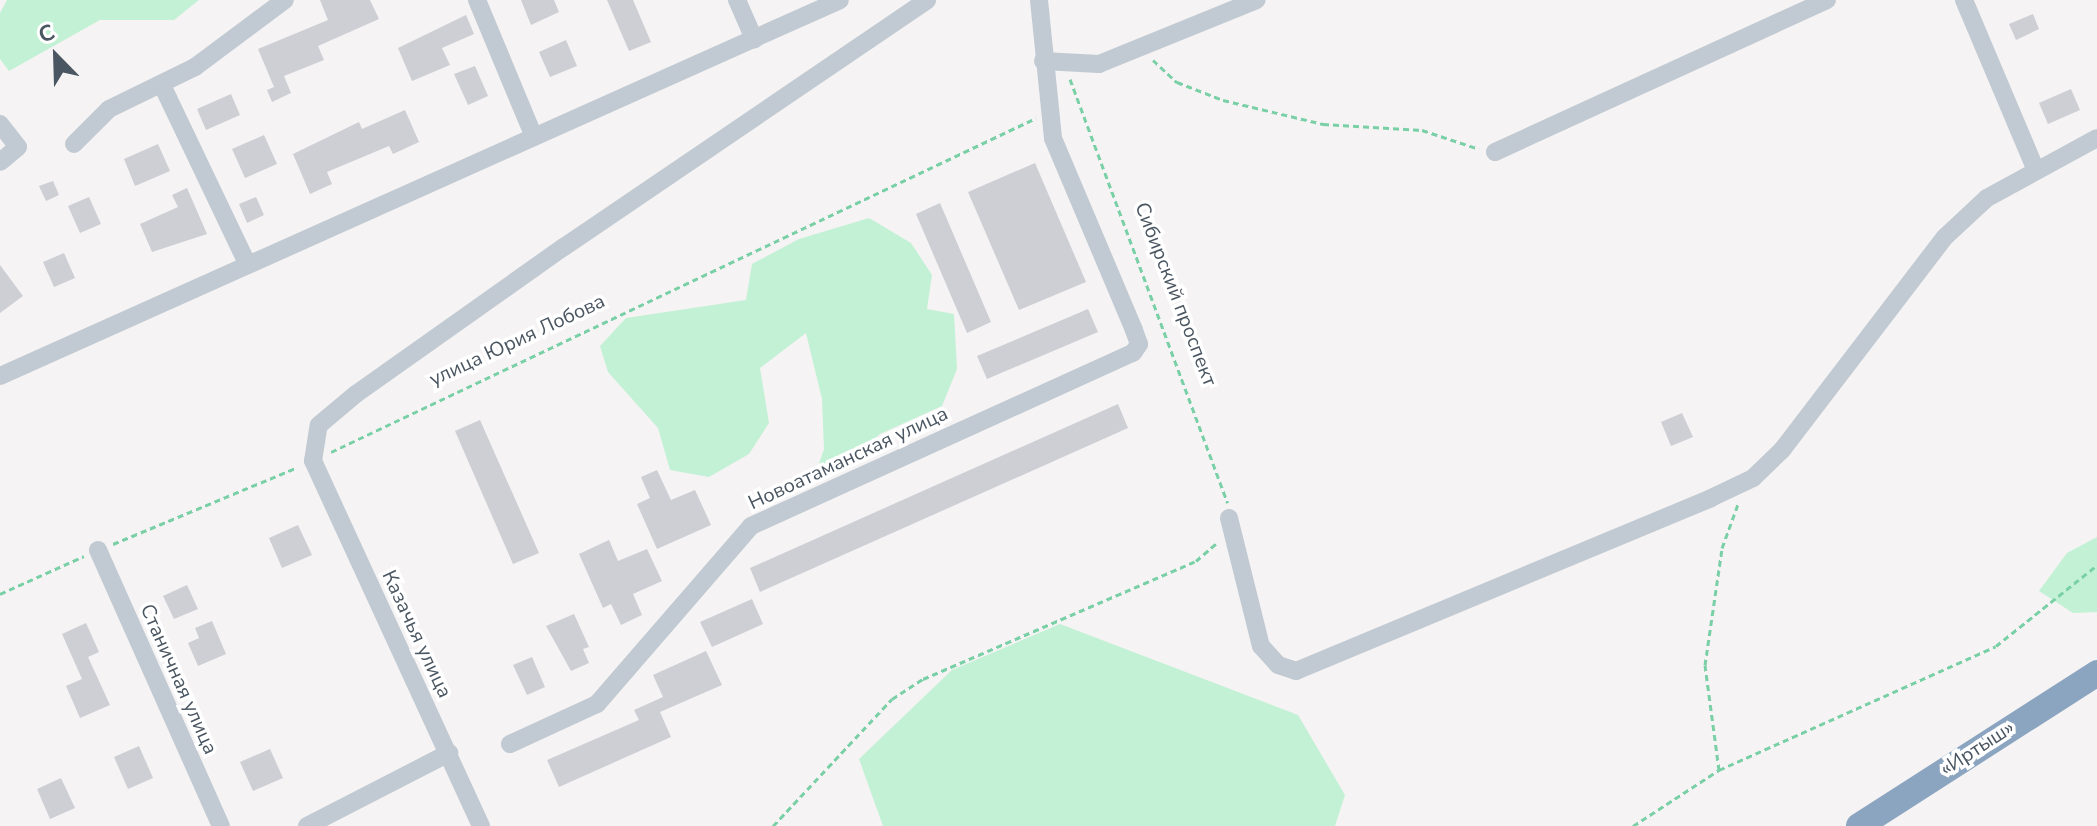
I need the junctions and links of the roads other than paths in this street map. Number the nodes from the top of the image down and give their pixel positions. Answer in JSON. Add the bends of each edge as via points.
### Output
{"nodes":[{"id":1,"x":285,"y":0,"type":"edge"},
{"id":2,"x":477,"y":0,"type":"edge"},
{"id":3,"x":737,"y":0,"type":"edge"},
{"id":4,"x":840,"y":0,"type":"edge"},
{"id":5,"x":927,"y":0,"type":"edge"},
{"id":6,"x":1039,"y":0,"type":"edge"},
{"id":7,"x":1257,"y":0,"type":"edge"},
{"id":8,"x":1827,"y":0,"type":"edge"},
{"id":9,"x":1964,"y":0,"type":"edge"},
{"id":10,"x":754,"y":39,"type":"junction"},
{"id":11,"x":1043,"y":61,"type":"junction"},
{"id":12,"x":162,"y":85,"type":"junction"},
{"id":13,"x":0,"y":124,"type":"edge"},
{"id":14,"x":534,"y":137,"type":"junction"},
{"id":15,"x":2097,"y":138,"type":"edge"},
{"id":16,"x":74,"y":144,"type":"dead end"},
{"id":17,"x":1495,"y":152,"type":"road end"},
{"id":18,"x":0,"y":162,"type":"edge"},
{"id":19,"x":2035,"y":168,"type":"junction"},
{"id":20,"x":248,"y":265,"type":"junction"},
{"id":21,"x":0,"y":376,"type":"edge"},
{"id":22,"x":1229,"y":518,"type":"road end"},
{"id":23,"x":98,"y":550,"type":"road end"},
{"id":24,"x":2097,"y":673,"type":"edge"},
{"id":25,"x":510,"y":744,"type":"dead end"},
{"id":26,"x":449,"y":753,"type":"junction"},
{"id":27,"x":221,"y":826,"type":"edge"},
{"id":28,"x":307,"y":826,"type":"edge"},
{"id":29,"x":481,"y":826,"type":"edge"},
{"id":30,"x":1859,"y":826,"type":"edge"}],
"edges":[{"from":1,"to":12,"type":"street"},
{"from":2,"to":14,"type":"street"},
{"from":3,"to":10,"type":"street"},
{"from":4,"to":10,"type":"street"},
{"from":5,"to":26,"type":"street","name":"Казачья улица","via":[[319,425],[313,461]]},
{"from":6,"to":11,"type":"street"},
{"from":7,"to":11,"type":"street","via":[[1099,64]]},
{"from":8,"to":17,"type":"street"},
{"from":9,"to":19,"type":"street"},
{"from":10,"to":14,"type":"street"},
{"from":11,"to":25,"type":"street","name":"Новоатаманская улица","via":[[1053,138],[1134,330],[1139,344],[1133,353],[751,526],[597,704]]},
{"from":12,"to":16,"type":"street","via":[[109,109]]},
{"from":12,"to":20,"type":"street"},
{"from":13,"to":18,"type":"street","via":[[18,147]]},
{"from":14,"to":20,"type":"street"},
{"from":15,"to":19,"type":"street"},
{"from":19,"to":22,"type":"street","via":[[1987,198],[1945,237],[1817,411],[1753,478],[1296,671],[1278,665],[1261,646]]},
{"from":20,"to":21,"type":"street"},
{"from":23,"to":27,"type":"street","name":"Станичная улица"},
{"from":24,"to":30,"type":"highway","name":"«Иртыш»"},
{"from":26,"to":28,"type":"street"},
{"from":26,"to":29,"type":"street","name":"Казачья улица"}]}
